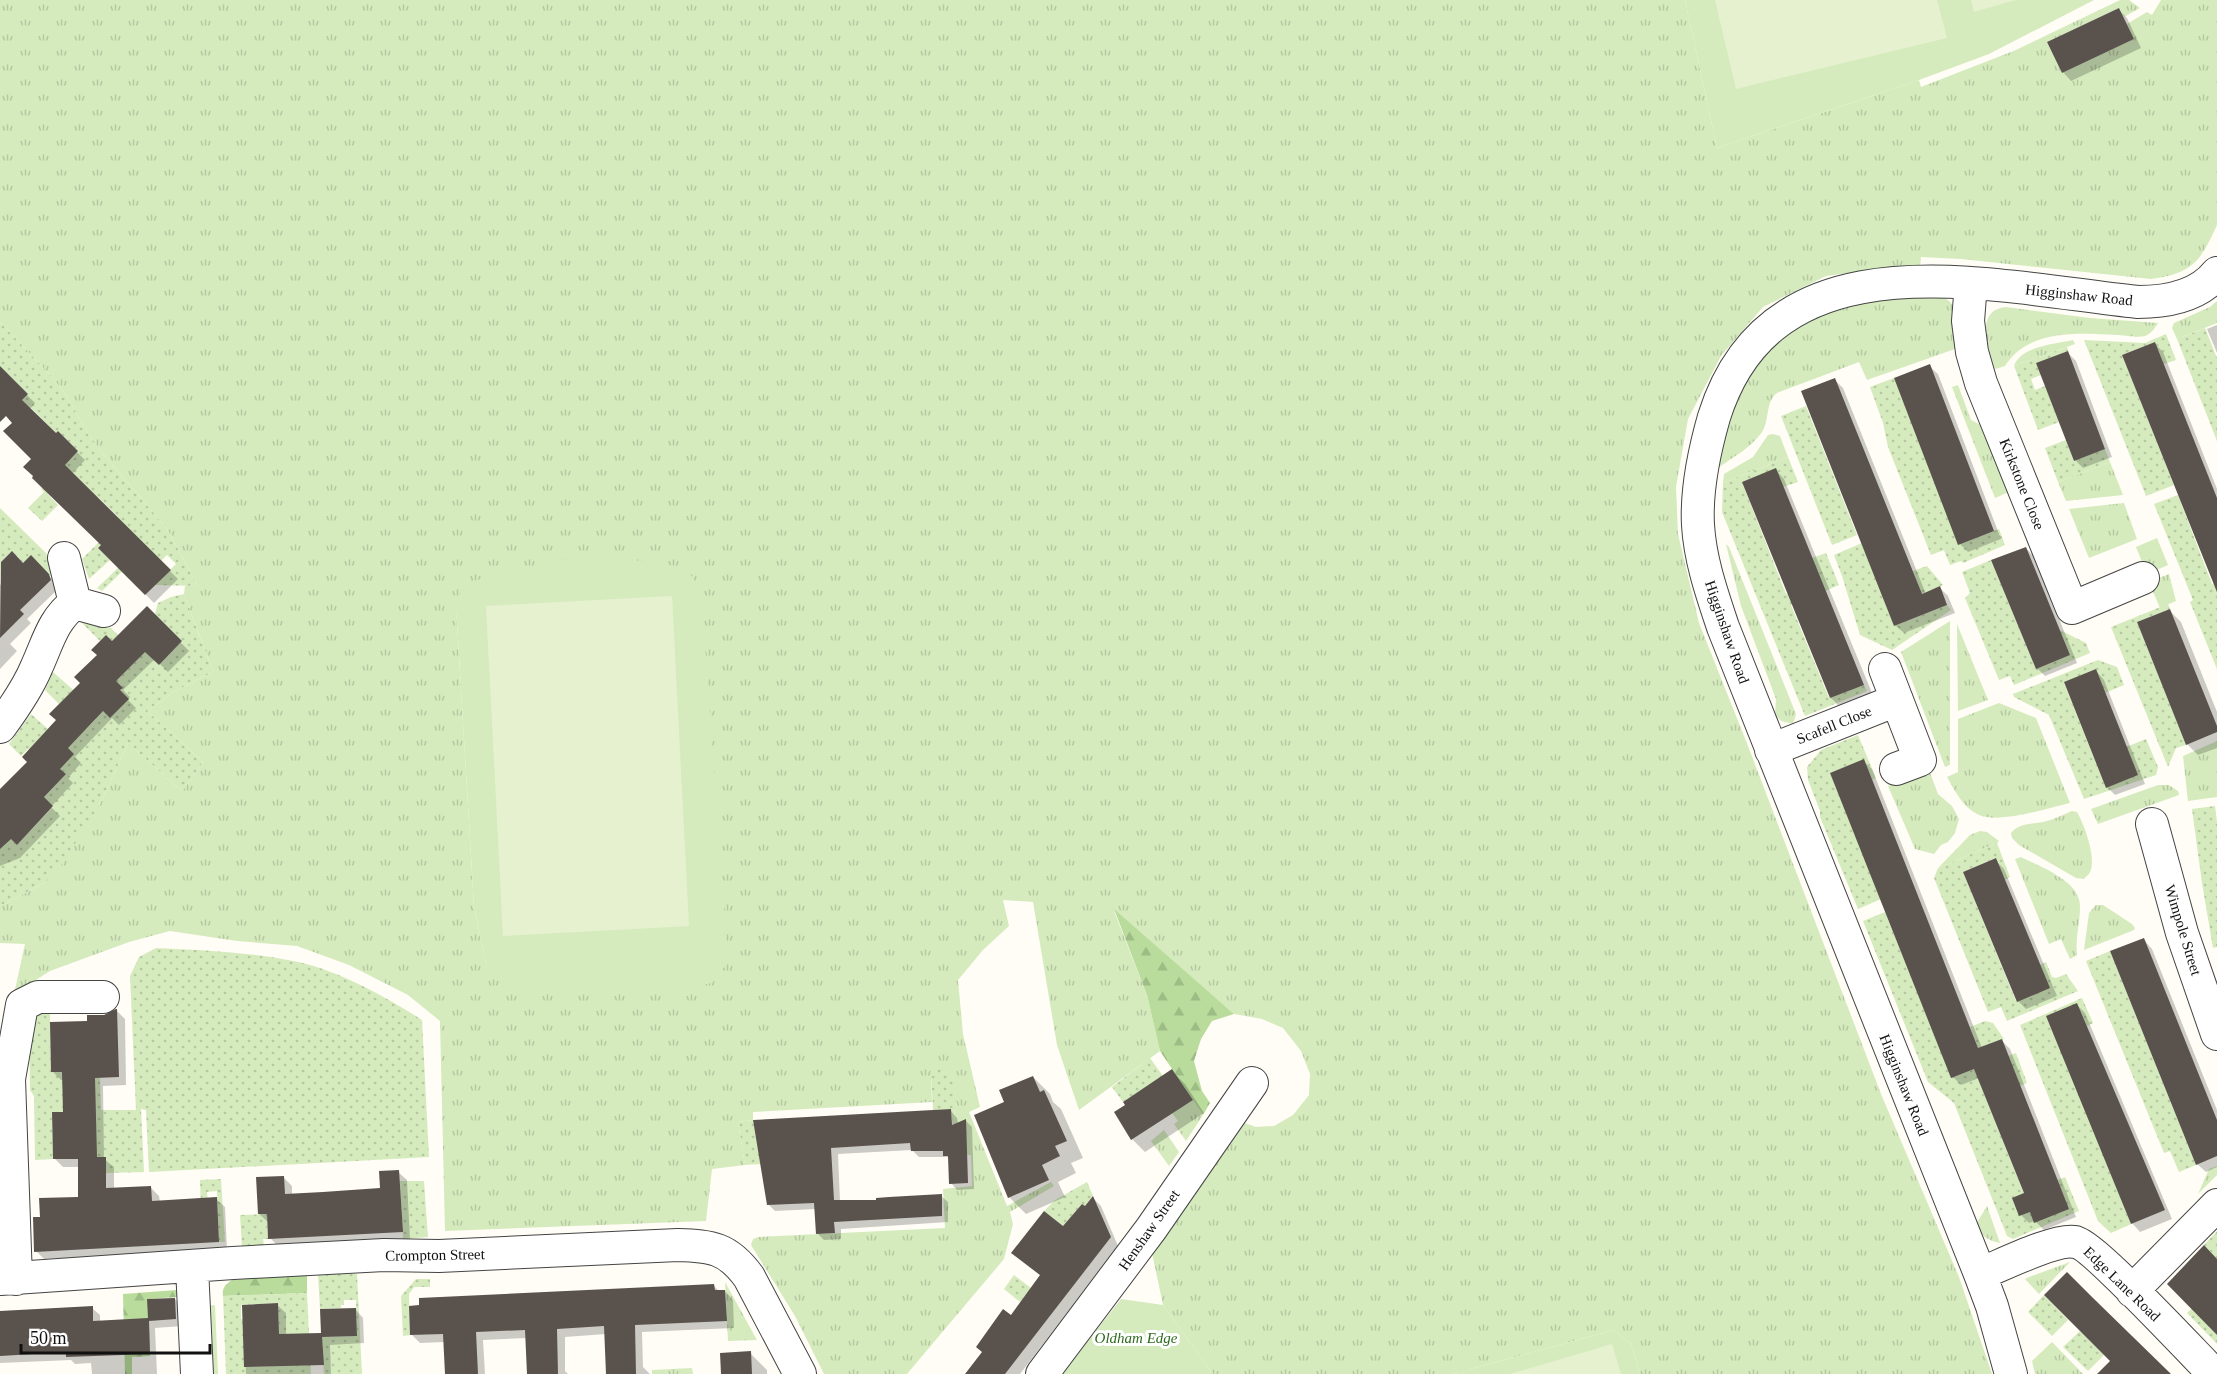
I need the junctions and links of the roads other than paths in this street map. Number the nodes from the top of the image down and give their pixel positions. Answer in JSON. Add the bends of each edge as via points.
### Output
{"nodes":[{"id":1,"x":2217,"y":273,"type":"edge"},
{"id":2,"x":1971,"y":283,"type":"junction"},
{"id":3,"x":64,"y":558,"type":"dead end"},
{"id":4,"x":2143,"y":578,"type":"dead end"},
{"id":5,"x":1885,"y":669,"type":"dead end"},
{"id":6,"x":1897,"y":700,"type":"junction"},
{"id":7,"x":0,"y":727,"type":"edge"},
{"id":8,"x":1771,"y":750,"type":"junction"},
{"id":9,"x":1896,"y":770,"type":"dead end"},
{"id":10,"x":2152,"y":824,"type":"dead end"},
{"id":11,"x":103,"y":997,"type":"dead end"},
{"id":12,"x":2217,"y":1034,"type":"edge"},
{"id":13,"x":1252,"y":1083,"type":"dead end"},
{"id":14,"x":2217,"y":1205,"type":"edge"},
{"id":15,"x":192,"y":1267,"type":"junction"},
{"id":16,"x":1980,"y":1274,"type":"junction"},
{"id":17,"x":8,"y":1279,"type":"edge"},
{"id":18,"x":2132,"y":1291,"type":"junction"},
{"id":19,"x":197,"y":1374,"type":"edge"},
{"id":20,"x":800,"y":1374,"type":"edge"},
{"id":21,"x":1042,"y":1374,"type":"edge"},
{"id":22,"x":2012,"y":1374,"type":"edge"},
{"id":23,"x":2214,"y":1374,"type":"edge"}],
"edges":[{"from":1,"to":2,"type":"street","name":"Higginshaw Road","via":[[2197,290],[2163,302]]},
{"from":2,"to":4,"type":"street","name":"Kirkstone Close","via":[[1968,321],[1972,352],[2072,608]]},
{"from":2,"to":8,"type":"street","name":"Higginshaw Road","via":[[1882,283],[1847,289],[1817,300],[1764,333],[1733,371],[1718,407],[1700,478],[1698,526],[1712,592]]},
{"from":3,"to":7,"type":"street","via":[[90,607],[66,609],[31,678]]},
{"from":5,"to":6,"type":"street"},
{"from":6,"to":8,"type":"street","name":"Scafell Close"},
{"from":6,"to":9,"type":"street","via":[[1920,760]]},
{"from":8,"to":16,"type":"street","name":"Higginshaw Road"},
{"from":10,"to":12,"type":"street","name":"Wimpole Street","via":[[2182,933]]},
{"from":11,"to":17,"type":"street","via":[[38,997],[22,1005],[9,1079]]},
{"from":13,"to":21,"type":"street","name":"Henshaw Street"},
{"from":14,"to":18,"type":"street"},
{"from":15,"to":17,"type":"street","name":"Crompton Street"},
{"from":15,"to":19,"type":"street"},
{"from":15,"to":20,"type":"street","name":"Crompton Street","via":[[384,1255],[705,1246],[724,1252],[739,1263]]},
{"from":16,"to":18,"type":"street","name":"Edge Lane Road","via":[[2048,1247],[2077,1242]]},
{"from":16,"to":22,"type":"street","name":"Higginshaw Road"},
{"from":18,"to":23,"type":"street","name":"Edge Lane Road"}]}
